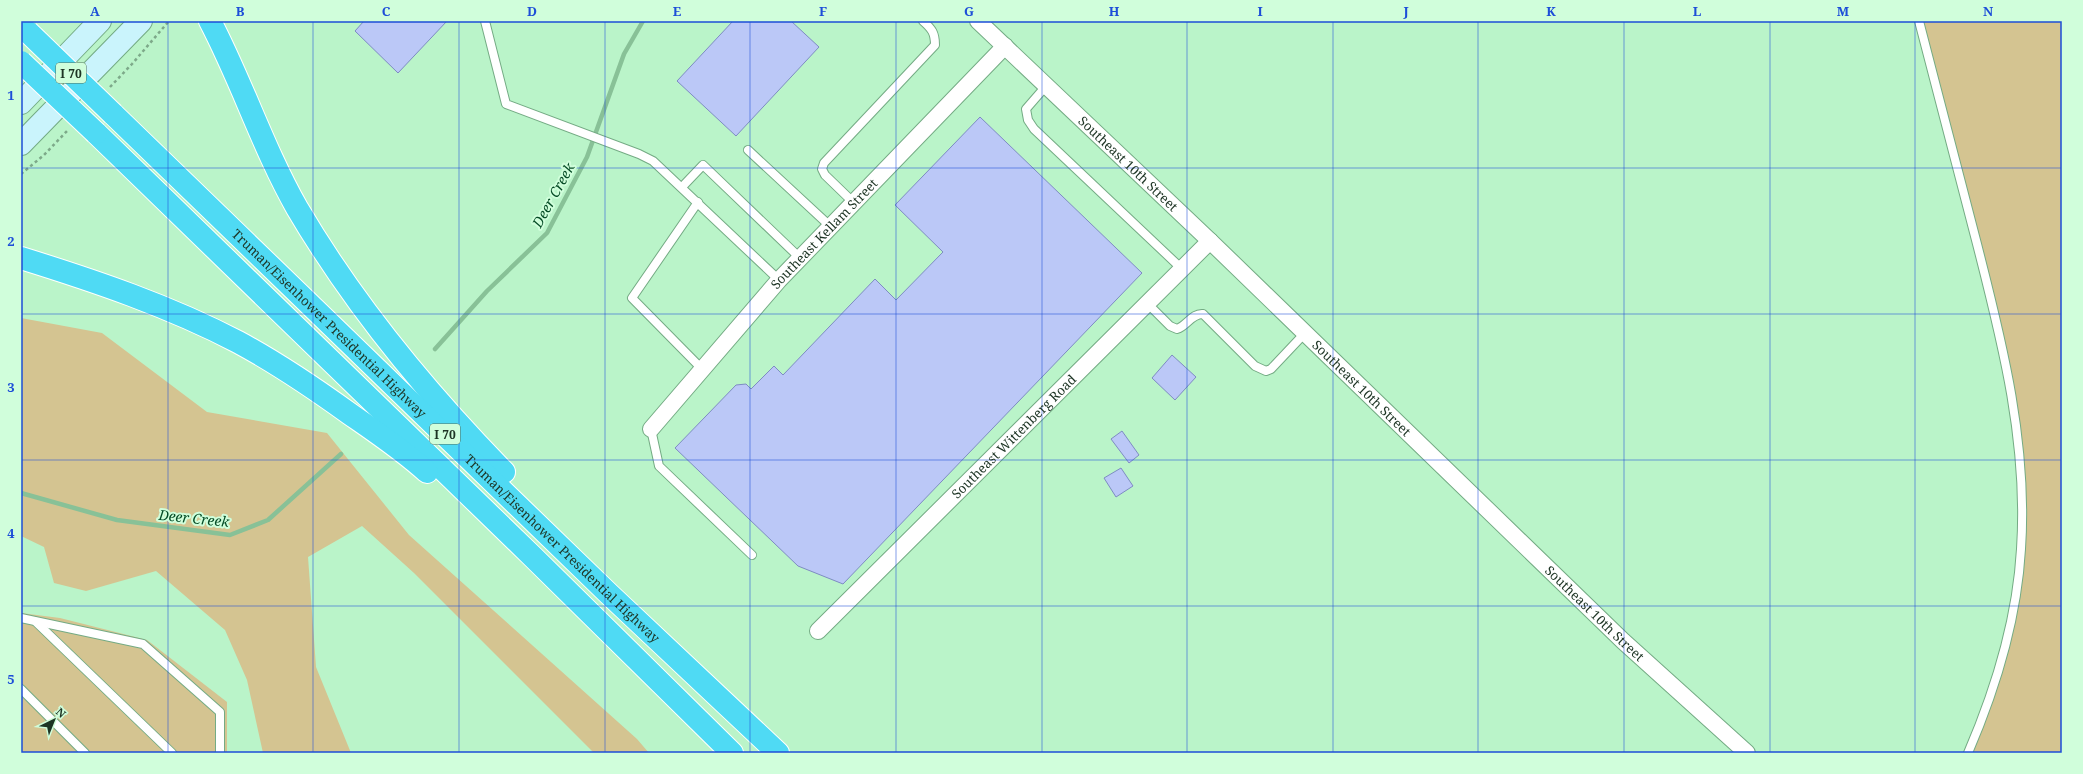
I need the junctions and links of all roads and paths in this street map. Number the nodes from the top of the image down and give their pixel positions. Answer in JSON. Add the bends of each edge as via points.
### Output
{"nodes":[{"id":1,"x":100,"y":21,"type":"edge"},
{"id":2,"x":141,"y":21,"type":"edge"},
{"id":3,"x":210,"y":21,"type":"edge"},
{"id":4,"x":485,"y":21,"type":"edge"},
{"id":5,"x":923,"y":21,"type":"edge"},
{"id":6,"x":978,"y":21,"type":"edge"},
{"id":7,"x":1919,"y":21,"type":"edge"},
{"id":8,"x":25,"y":28,"type":"edge"},
{"id":9,"x":1005,"y":46,"type":"junction"},
{"id":10,"x":21,"y":62,"type":"edge"},
{"id":11,"x":1046,"y":86,"type":"junction"},
{"id":12,"x":21,"y":102,"type":"edge"},
{"id":13,"x":21,"y":144,"type":"edge"},
{"id":14,"x":748,"y":150,"type":"dead end"},
{"id":15,"x":682,"y":187,"type":"junction"},
{"id":16,"x":698,"y":202,"type":"junction"},
{"id":17,"x":854,"y":203,"type":"junction"},
{"id":18,"x":831,"y":227,"type":"junction"},
{"id":19,"x":1210,"y":241,"type":"junction"},
{"id":20,"x":21,"y":258,"type":"edge"},
{"id":21,"x":800,"y":258,"type":"junction"},
{"id":22,"x":1182,"y":269,"type":"junction"},
{"id":23,"x":778,"y":280,"type":"junction"},
{"id":24,"x":1147,"y":303,"type":"junction"},
{"id":25,"x":1305,"y":333,"type":"junction"},
{"id":26,"x":702,"y":369,"type":"junction"},
{"id":27,"x":651,"y":429,"type":"joint"},
{"id":28,"x":752,"y":555,"type":"dead end"},
{"id":29,"x":534,"y":557,"type":"junction"},
{"id":30,"x":609,"y":594,"type":"junction"},
{"id":31,"x":21,"y":618,"type":"edge"},
{"id":32,"x":35,"y":621,"type":"junction"},
{"id":33,"x":818,"y":631,"type":"dead end"},
{"id":34,"x":21,"y":689,"type":"edge"},
{"id":35,"x":85,"y":753,"type":"edge"},
{"id":36,"x":172,"y":753,"type":"edge"},
{"id":37,"x":220,"y":753,"type":"edge"},
{"id":38,"x":732,"y":753,"type":"edge"},
{"id":39,"x":778,"y":753,"type":"edge"},
{"id":40,"x":1747,"y":753,"type":"edge"},
{"id":41,"x":1968,"y":753,"type":"edge"}],
"edges":[{"from":1,"to":12,"type":"street"},
{"from":2,"to":13,"type":"street"},
{"from":3,"to":30,"type":"highway","via":[[297,207],[361,307],[429,391],[539,507]]},
{"from":4,"to":15,"type":"lane","via":[[506,104],[639,154],[653,161]]},
{"from":5,"to":17,"type":"lane","via":[[932,29],[935,45],[824,163],[822,169],[825,175]]},
{"from":6,"to":9,"type":"street","name":"Southeast 10th Street"},
{"from":7,"to":41,"type":"lane","via":[[2001,339],[2020,443],[2022,537],[2016,596],[2000,667]]},
{"from":8,"to":30,"type":"highway","name":"Truman/Eisenhower Presidential Highway","number":"I 70","bridge":true},
{"from":9,"to":11,"type":"street","name":"Southeast 10th Street"},
{"from":9,"to":17,"type":"street","name":"Southeast Kellam Street"},
{"from":10,"to":29,"type":"highway","name":"Truman/Eisenhower Presidential Highway","number":"I 70","bridge":true},
{"from":11,"to":19,"type":"street","name":"Southeast 10th Street"},
{"from":11,"to":22,"type":"lane","via":[[1026,109],[1028,120],[1034,129]]},
{"from":14,"to":18,"type":"lane"},
{"from":15,"to":16,"type":"lane"},
{"from":15,"to":21,"type":"lane","via":[[702,165]]},
{"from":16,"to":23,"type":"lane"},
{"from":16,"to":26,"type":"lane","via":[[632,298]]},
{"from":17,"to":18,"type":"street","name":"Southeast Kellam Street"},
{"from":18,"to":21,"type":"street","name":"Southeast Kellam Street"},
{"from":19,"to":22,"type":"street","name":"Southeast Wittenberg Road"},
{"from":19,"to":25,"type":"street","name":"Southeast 10th Street"},
{"from":20,"to":29,"type":"highway","via":[[136,296],[206,326],[271,361],[383,437]]},
{"from":21,"to":23,"type":"street","name":"Southeast Kellam Street"},
{"from":22,"to":24,"type":"street","name":"Southeast Wittenberg Road"},
{"from":23,"to":26,"type":"street","name":"Southeast Kellam Street"},
{"from":24,"to":25,"type":"lane","via":[[1170,326],[1177,329],[1182,328],[1195,316],[1203,314],[1255,366],[1266,371],[1271,369]]},
{"from":24,"to":33,"type":"street","name":"Southeast Wittenberg Road"},
{"from":25,"to":40,"type":"street","name":"Southeast 10th Street","via":[[1624,641]]},
{"from":26,"to":27,"type":"street","name":"Southeast Kellam Street"},
{"from":27,"to":28,"type":"lane","via":[[659,466]]},
{"from":29,"to":38,"type":"highway","name":"Truman/Eisenhower Presidential Highway","number":"I 70"},
{"from":30,"to":39,"type":"highway","name":"Truman/Eisenhower Presidential Highway","number":"I 70"},
{"from":31,"to":32,"type":"lane"},
{"from":32,"to":36,"type":"lane"},
{"from":32,"to":37,"type":"lane","via":[[143,644],[220,712]]},
{"from":34,"to":35,"type":"lane"}]}
